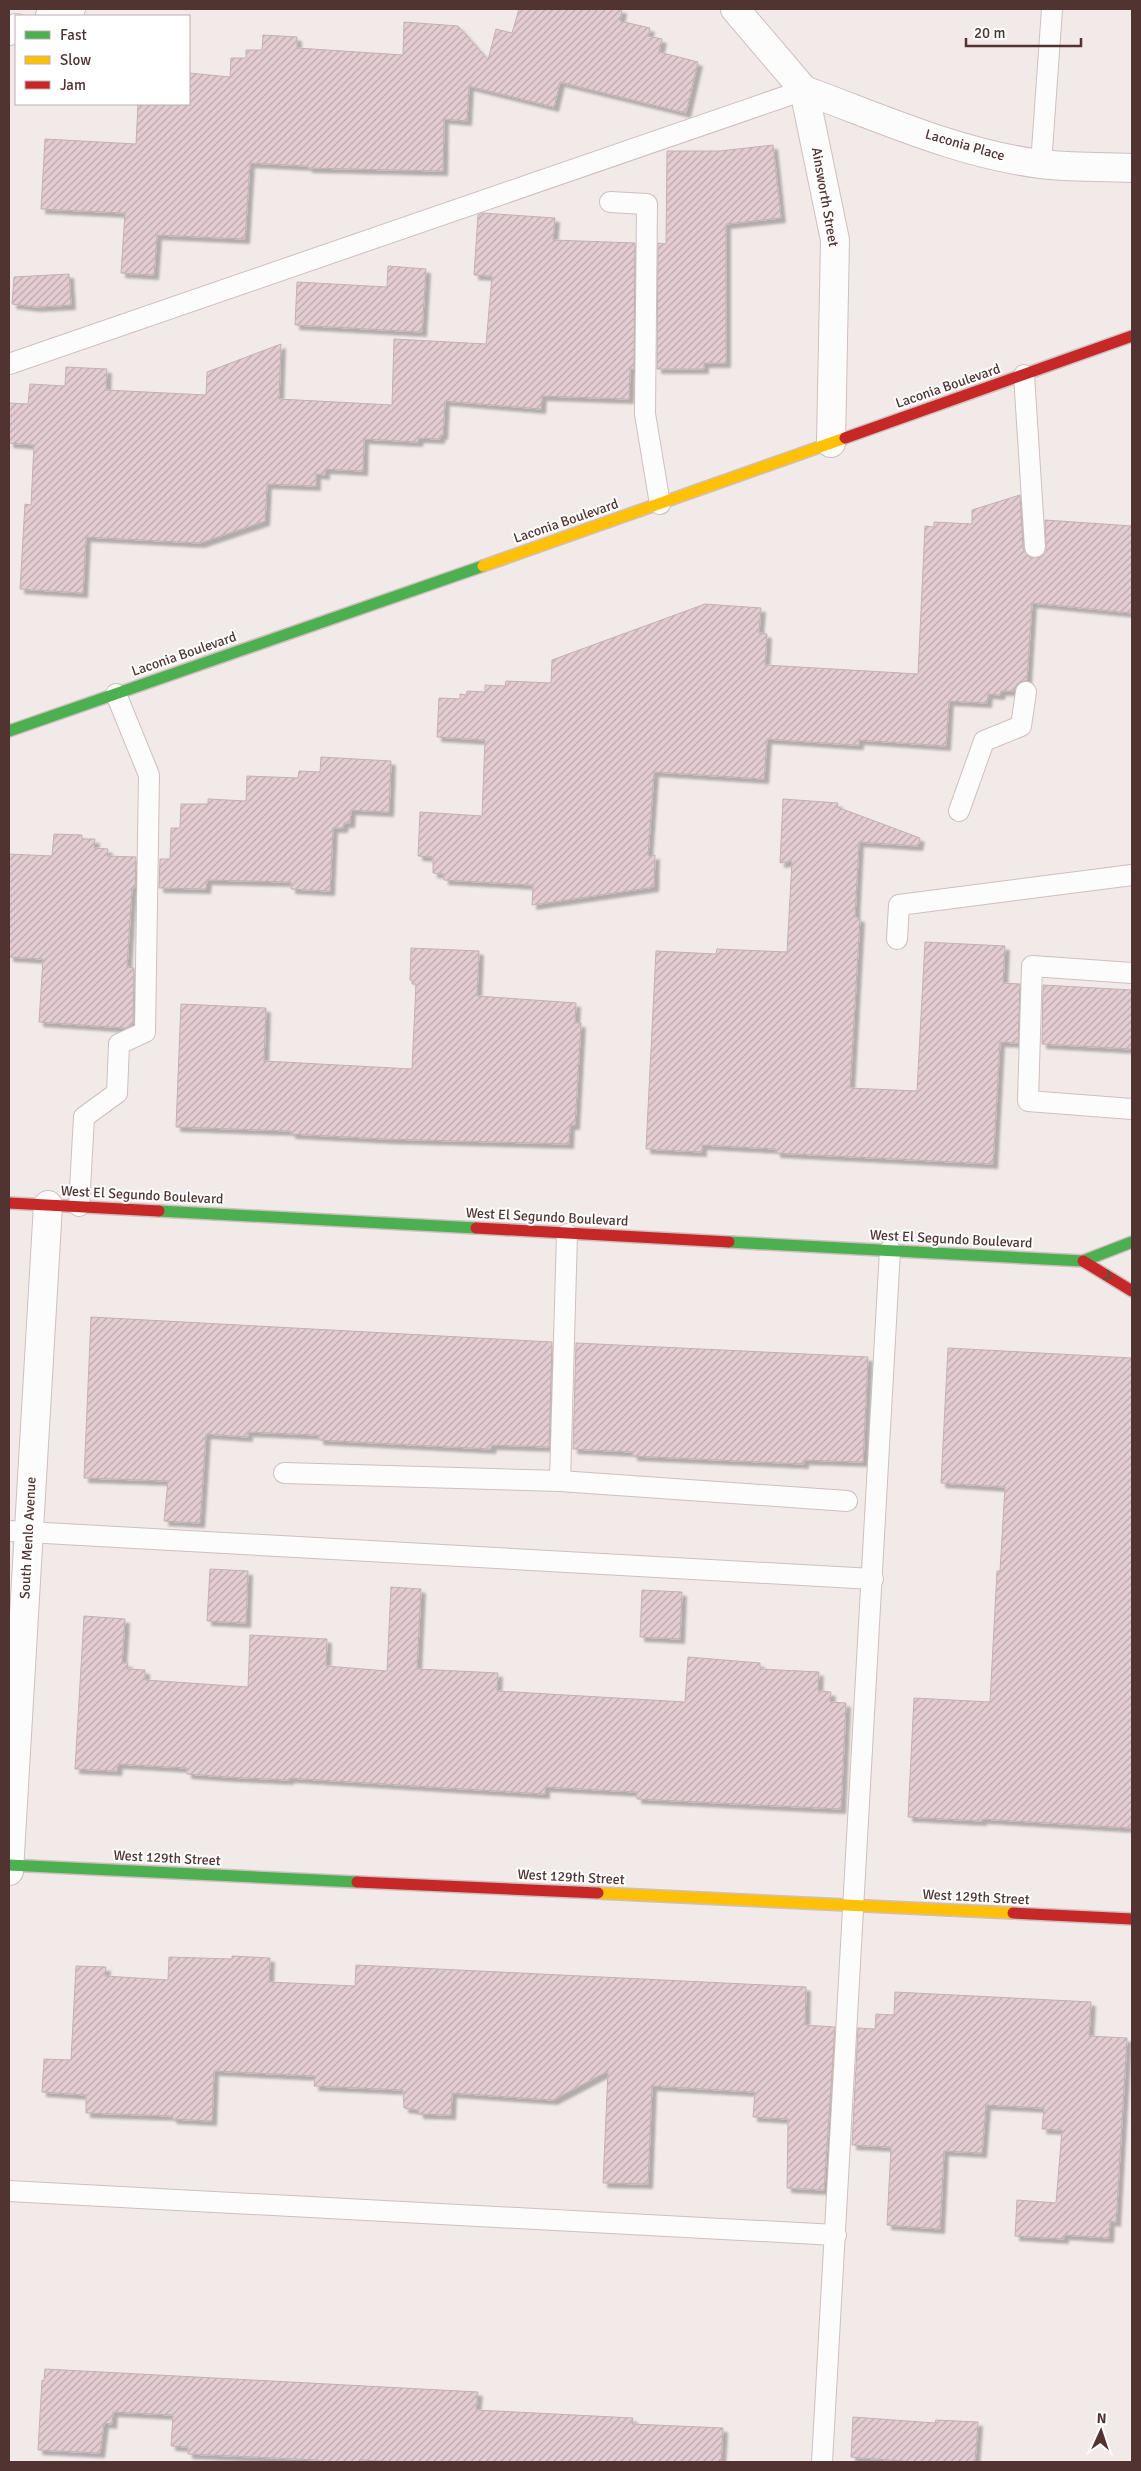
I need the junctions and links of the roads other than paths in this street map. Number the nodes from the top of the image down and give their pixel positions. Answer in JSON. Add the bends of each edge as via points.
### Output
{"nodes":[{"id":1,"x":72,"y":9,"type":"edge"},
{"id":2,"x":734,"y":9,"type":"edge"},
{"id":3,"x":1052,"y":9,"type":"edge"},
{"id":4,"x":53,"y":15,"type":"edge"},
{"id":5,"x":804,"y":90,"type":"junction"},
{"id":6,"x":1041,"y":164,"type":"junction"},
{"id":7,"x":1132,"y":168,"type":"edge"},
{"id":8,"x":610,"y":202,"type":"dead end"},
{"id":9,"x":1132,"y":336,"type":"edge"},
{"id":10,"x":9,"y":364,"type":"edge"},
{"id":11,"x":1024,"y":375,"type":"junction"},
{"id":12,"x":831,"y":443,"type":"junction"},
{"id":13,"x":660,"y":504,"type":"junction"},
{"id":14,"x":1035,"y":547,"type":"dead end"},
{"id":15,"x":1026,"y":692,"type":"dead end"},
{"id":16,"x":116,"y":694,"type":"junction"},
{"id":17,"x":9,"y":731,"type":"edge"},
{"id":18,"x":959,"y":811,"type":"dead end"},
{"id":19,"x":1132,"y":874,"type":"edge"},
{"id":20,"x":896,"y":939,"type":"dead end"},
{"id":21,"x":1132,"y":973,"type":"edge"},
{"id":22,"x":1132,"y":1109,"type":"edge"},
{"id":23,"x":9,"y":1203,"type":"edge"},
{"id":24,"x":48,"y":1205,"type":"junction"},
{"id":25,"x":79,"y":1206,"type":"junction"},
{"id":26,"x":567,"y":1234,"type":"junction"},
{"id":27,"x":1132,"y":1242,"type":"edge"},
{"id":28,"x":890,"y":1250,"type":"junction"},
{"id":29,"x":1083,"y":1261,"type":"junction"},
{"id":30,"x":1132,"y":1291,"type":"edge"},
{"id":31,"x":284,"y":1473,"type":"dead end"},
{"id":32,"x":560,"y":1481,"type":"junction"},
{"id":33,"x":847,"y":1501,"type":"dead end"},
{"id":34,"x":18,"y":1531,"type":"edge"},
{"id":35,"x":873,"y":1579,"type":"junction"},
{"id":36,"x":9,"y":1865,"type":"edge"},
{"id":37,"x":9,"y":1871,"type":"edge"},
{"id":38,"x":855,"y":1906,"type":"junction"},
{"id":39,"x":1132,"y":1919,"type":"edge"},
{"id":40,"x":9,"y":2191,"type":"edge"},
{"id":41,"x":836,"y":2235,"type":"junction"},
{"id":42,"x":822,"y":2462,"type":"edge"}],
"edges":[{"from":1,"to":4,"type":"street"},
{"from":2,"to":5,"type":"street","name":"Ainsworth Street"},
{"from":3,"to":6,"type":"lane"},
{"from":5,"to":6,"type":"street","name":"Laconia Place","via":[[979,151]]},
{"from":5,"to":10,"type":"lane"},
{"from":5,"to":12,"type":"street","name":"Ainsworth Street","via":[[835,240]]},
{"from":6,"to":7,"type":"street","name":"Laconia Place"},
{"from":8,"to":13,"type":"lane","via":[[647,204],[645,414]]},
{"from":9,"to":11,"type":"street","name":"Laconia Boulevard"},
{"from":11,"to":12,"type":"street","name":"Laconia Boulevard"},
{"from":11,"to":14,"type":"lane"},
{"from":12,"to":13,"type":"street","name":"Laconia Boulevard"},
{"from":13,"to":16,"type":"street","name":"Laconia Boulevard"},
{"from":15,"to":18,"type":"lane","via":[[1020,726],[984,741]]},
{"from":16,"to":17,"type":"street","name":"Laconia Boulevard"},
{"from":16,"to":25,"type":"lane","via":[[149,775],[145,1032],[119,1044],[117,1093],[84,1117]]},
{"from":19,"to":20,"type":"lane","via":[[899,905]]},
{"from":21,"to":22,"type":"lane","via":[[1032,966],[1028,1102]]},
{"from":23,"to":24,"type":"street","name":"West El Segundo Boulevard"},
{"from":24,"to":25,"type":"street","name":"West El Segundo Boulevard"},
{"from":24,"to":34,"type":"street","name":"South Menlo Avenue"},
{"from":25,"to":26,"type":"street","name":"West El Segundo Boulevard"},
{"from":26,"to":28,"type":"street","name":"West El Segundo Boulevard"},
{"from":26,"to":32,"type":"lane"},
{"from":27,"to":29,"type":"street","name":"West El Segundo Boulevard"},
{"from":28,"to":29,"type":"street","name":"West El Segundo Boulevard"},
{"from":28,"to":35,"type":"lane"},
{"from":29,"to":30,"type":"street","name":"West El Segundo Boulevard","one_way":true},
{"from":31,"to":32,"type":"lane"},
{"from":32,"to":33,"type":"lane"},
{"from":34,"to":35,"type":"lane"},
{"from":34,"to":36,"type":"street","name":"South Menlo Avenue"},
{"from":35,"to":38,"type":"lane"},
{"from":36,"to":37,"type":"street","name":"South Menlo Avenue"},
{"from":36,"to":38,"type":"street","name":"West 129th Street"},
{"from":38,"to":39,"type":"street","name":"West 129th Street"},
{"from":38,"to":41,"type":"lane"},
{"from":40,"to":41,"type":"lane"},
{"from":41,"to":42,"type":"lane"}]}
